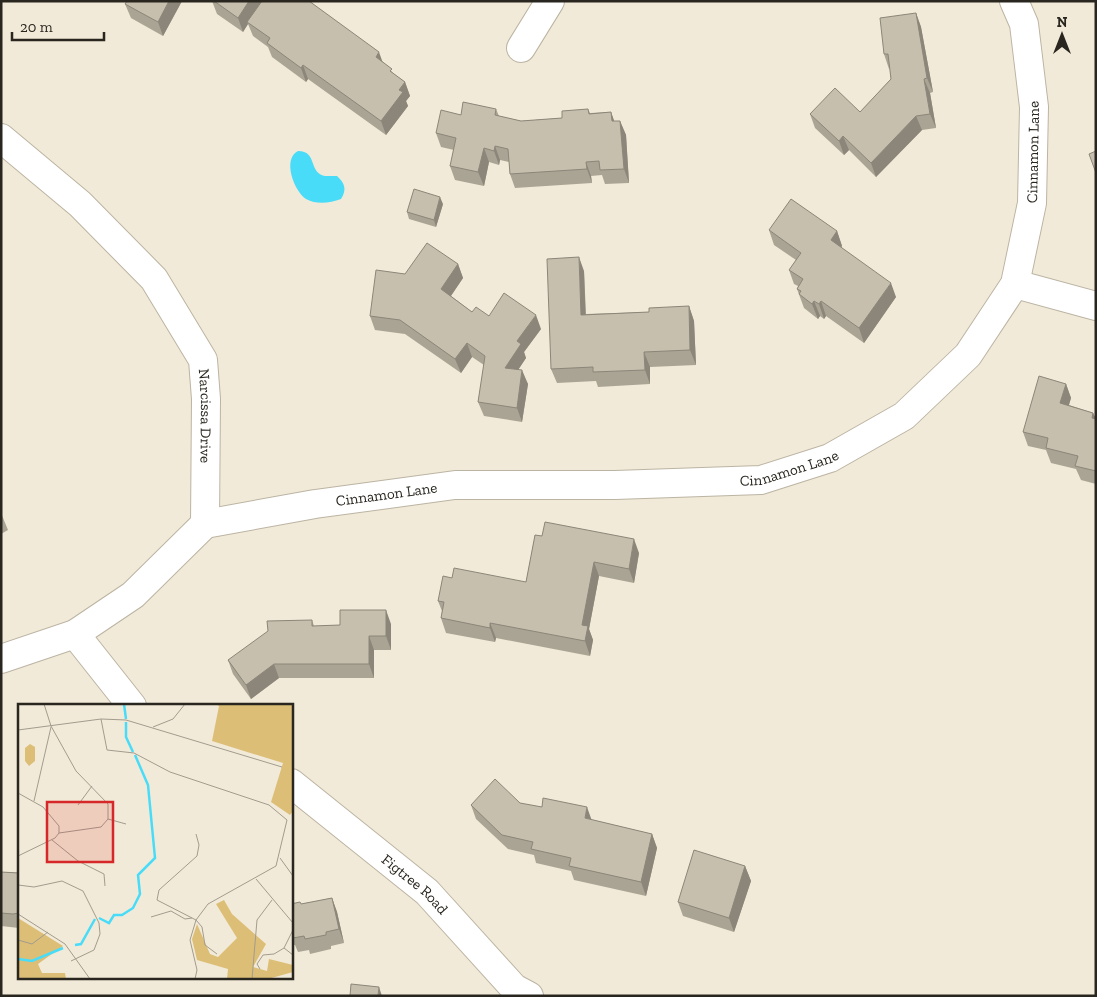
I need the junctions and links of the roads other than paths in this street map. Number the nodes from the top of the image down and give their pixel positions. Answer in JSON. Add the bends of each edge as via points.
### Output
{"nodes":[{"id":1,"x":550,"y":1,"type":"edge"},
{"id":2,"x":1014,"y":1,"type":"edge"},
{"id":3,"x":521,"y":48,"type":"dead end"},
{"id":4,"x":1,"y":138,"type":"edge"},
{"id":5,"x":1015,"y":284,"type":"junction"},
{"id":6,"x":1096,"y":306,"type":"edge"},
{"id":7,"x":205,"y":524,"type":"junction"},
{"id":8,"x":75,"y":634,"type":"junction"},
{"id":9,"x":1,"y":659,"type":"edge"},
{"id":10,"x":130,"y":704,"type":"edge"},
{"id":11,"x":292,"y":784,"type":"edge"},
{"id":12,"x":529,"y":996,"type":"edge"}],
"edges":[{"from":1,"to":3,"type":"street"},
{"from":2,"to":5,"type":"street","name":"Cinnamon Lane","via":[[1024,24],[1034,107],[1032,203]]},
{"from":4,"to":7,"type":"street","name":"Narcissa Drive","via":[[80,204],[154,279],[203,360],[206,399]]},
{"from":5,"to":6,"type":"street"},
{"from":5,"to":7,"type":"street","name":"Cinnamon Lane","via":[[968,355],[904,416],[830,458],[761,480],[455,484]]},
{"from":7,"to":8,"type":"street","via":[[133,595]]},
{"from":8,"to":9,"type":"street"},
{"from":8,"to":10,"type":"street"},
{"from":11,"to":12,"type":"street","name":"Figtree Road","via":[[427,892],[514,988]]}]}
